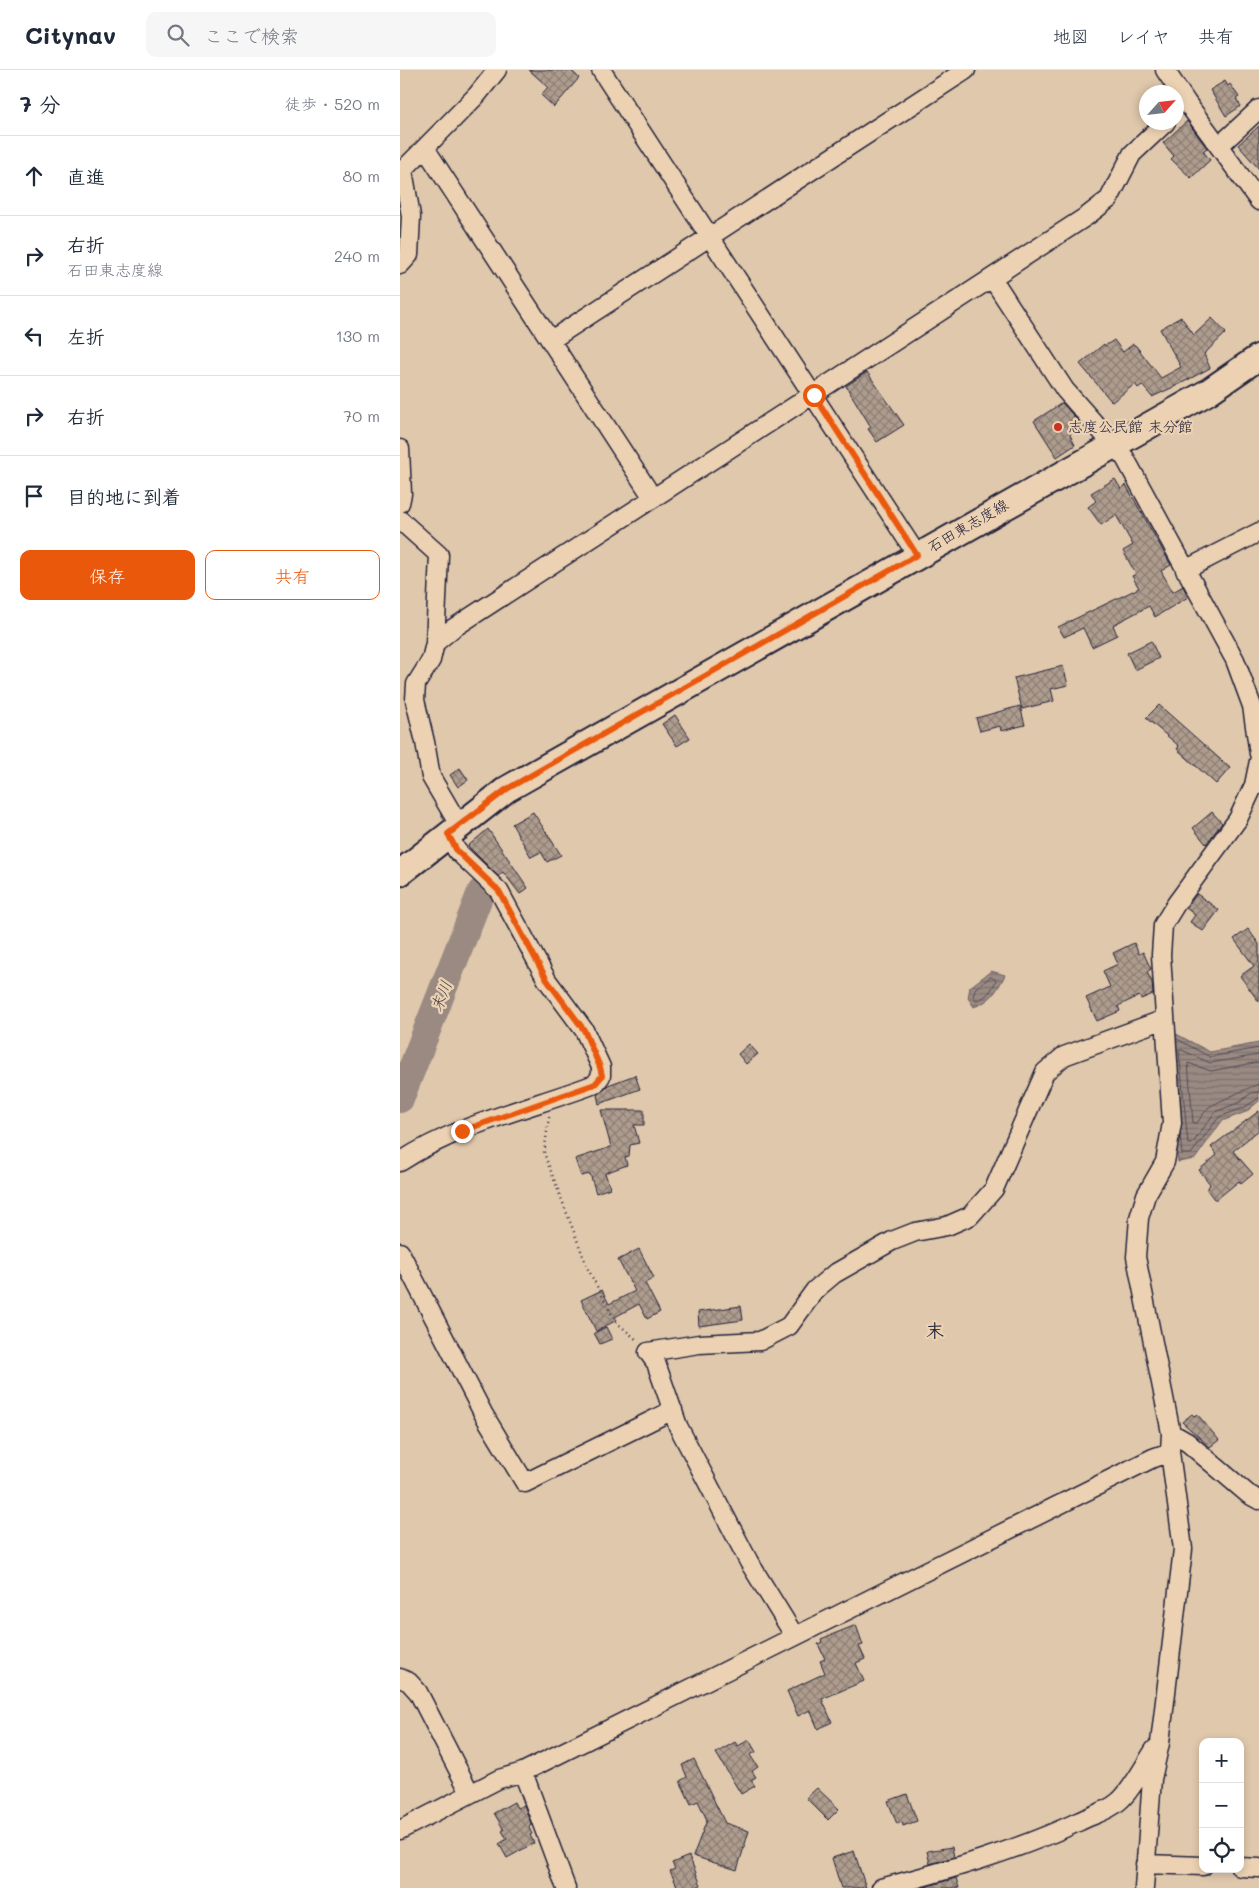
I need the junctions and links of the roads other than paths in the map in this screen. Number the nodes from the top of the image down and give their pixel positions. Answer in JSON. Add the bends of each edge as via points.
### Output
{"nodes":[{"id":1,"x":497,"y":70,"type":"edge"},
{"id":2,"x":966,"y":70,"type":"edge"},
{"id":3,"x":1165,"y":70,"type":"edge"},
{"id":4,"x":607,"y":72,"type":"edge"},
{"id":5,"x":1172,"y":85,"type":"edge"},
{"id":6,"x":1259,"y":109,"type":"edge"},
{"id":7,"x":1184,"y":110,"type":"edge"},
{"id":8,"x":1158,"y":130,"type":"edge"},
{"id":9,"x":1219,"y":146,"type":"junction"},
{"id":10,"x":425,"y":148,"type":"junction"},
{"id":11,"x":1259,"y":201,"type":"edge"},
{"id":12,"x":710,"y":236,"type":"junction"},
{"id":13,"x":400,"y":265,"type":"edge"},
{"id":14,"x":992,"y":278,"type":"junction"},
{"id":15,"x":551,"y":340,"type":"junction"},
{"id":16,"x":1259,"y":357,"type":"edge"},
{"id":17,"x":814,"y":395,"type":"junction"},
{"id":18,"x":1114,"y":444,"type":"junction"},
{"id":19,"x":400,"y":449,"type":"edge"},
{"id":20,"x":653,"y":498,"type":"junction"},
{"id":21,"x":400,"y":503,"type":"edge"},
{"id":22,"x":400,"y":520,"type":"edge"},
{"id":23,"x":1259,"y":532,"type":"edge"},
{"id":24,"x":917,"y":555,"type":"junction"},
{"id":25,"x":1185,"y":570,"type":"junction"},
{"id":26,"x":435,"y":643,"type":"junction"},
{"id":27,"x":1259,"y":754,"type":"edge"},
{"id":28,"x":1259,"y":761,"type":"edge"},
{"id":29,"x":453,"y":830,"type":"junction"},
{"id":30,"x":400,"y":873,"type":"edge"},
{"id":31,"x":1164,"y":1019,"type":"junction"},
{"id":32,"x":400,"y":1162,"type":"edge"},
{"id":33,"x":400,"y":1252,"type":"edge"},
{"id":34,"x":673,"y":1410,"type":"junction"},
{"id":35,"x":1171,"y":1433,"type":"junction"},
{"id":36,"x":1170,"y":1452,"type":"junction"},
{"id":37,"x":1259,"y":1500,"type":"edge"},
{"id":38,"x":794,"y":1635,"type":"junction"},
{"id":39,"x":400,"y":1678,"type":"edge"},
{"id":40,"x":1160,"y":1743,"type":"junction"},
{"id":41,"x":523,"y":1772,"type":"junction"},
{"id":42,"x":470,"y":1793,"type":"junction"},
{"id":43,"x":400,"y":1830,"type":"edge"},
{"id":44,"x":1145,"y":1864,"type":"junction"},
{"id":45,"x":1199,"y":1866,"type":"edge"},
{"id":46,"x":1244,"y":1867,"type":"edge"},
{"id":47,"x":1259,"y":1868,"type":"edge"},
{"id":48,"x":566,"y":1888,"type":"edge"},
{"id":49,"x":881,"y":1888,"type":"edge"},
{"id":50,"x":1144,"y":1888,"type":"edge"}],
"edges":[{"from":1,"to":10,"type":"street"},
{"from":2,"to":12,"type":"street"},
{"from":3,"to":5,"type":"street"},
{"from":4,"to":12,"type":"street"},
{"from":6,"to":9,"type":"street"},
{"from":7,"to":9,"type":"street"},
{"from":8,"to":14,"type":"street","via":[[1132,154],[1109,199]]},
{"from":9,"to":11,"type":"street"},
{"from":10,"to":13,"type":"street","via":[[403,170],[411,216],[409,255]]},
{"from":10,"to":15,"type":"street"},
{"from":12,"to":15,"type":"street"},
{"from":12,"to":17,"type":"street"},
{"from":14,"to":17,"type":"street"},
{"from":14,"to":18,"type":"street","via":[[1065,390]]},
{"from":15,"to":20,"type":"street"},
{"from":16,"to":18,"type":"main road","name":"石田東志度線","via":[[1208,392]]},
{"from":17,"to":20,"type":"street"},
{"from":17,"to":24,"type":"street"},
{"from":18,"to":24,"type":"main road","name":"石田東志度線"},
{"from":18,"to":25,"type":"street","via":[[1125,458]]},
{"from":19,"to":21,"type":"street"},
{"from":20,"to":26,"type":"street"},
{"from":22,"to":26,"type":"street","via":[[439,555]]},
{"from":23,"to":25,"type":"street"},
{"from":24,"to":29,"type":"main road","name":"石田東志度線","via":[[515,784]]},
{"from":25,"to":27,"type":"street","via":[[1235,660],[1252,706]]},
{"from":26,"to":29,"type":"street","via":[[431,660],[416,684],[415,700],[431,777]]},
{"from":28,"to":31,"type":"street","via":[[1254,785],[1238,819],[1163,926]]},
{"from":29,"to":30,"type":"main road","name":"石田東志度線"},
{"from":29,"to":32,"type":"street","via":[[457,851],[499,891],[547,980],[584,1030],[602,1076],[595,1084],[462,1131],[418,1150]]},
{"from":31,"to":34,"type":"street","via":[[1064,1056],[1045,1072],[994,1190],[970,1216],[947,1226],[915,1232],[892,1241],[834,1274],[815,1290],[789,1326],[760,1340],[699,1344],[648,1352],[656,1363]]},
{"from":31,"to":35,"type":"street","via":[[1171,1136],[1164,1162],[1138,1218],[1136,1257]]},
{"from":33,"to":34,"type":"street","via":[[484,1415],[525,1483]]},
{"from":34,"to":38,"type":"street","via":[[678,1426],[749,1562]]},
{"from":35,"to":36,"type":"street"},
{"from":35,"to":37,"type":"street","via":[[1187,1442]]},
{"from":36,"to":38,"type":"street"},
{"from":36,"to":40,"type":"street","via":[[1183,1549]]},
{"from":38,"to":41,"type":"street"},
{"from":39,"to":42,"type":"street","via":[[418,1692]]},
{"from":40,"to":44,"type":"street","via":[[1152,1779]]},
{"from":40,"to":49,"type":"street","via":[[1118,1803],[1065,1828],[965,1866]]},
{"from":41,"to":42,"type":"street"},
{"from":41,"to":48,"type":"street"},
{"from":42,"to":43,"type":"street"},
{"from":44,"to":45,"type":"street"},
{"from":44,"to":50,"type":"street"},
{"from":46,"to":47,"type":"street"}]}
